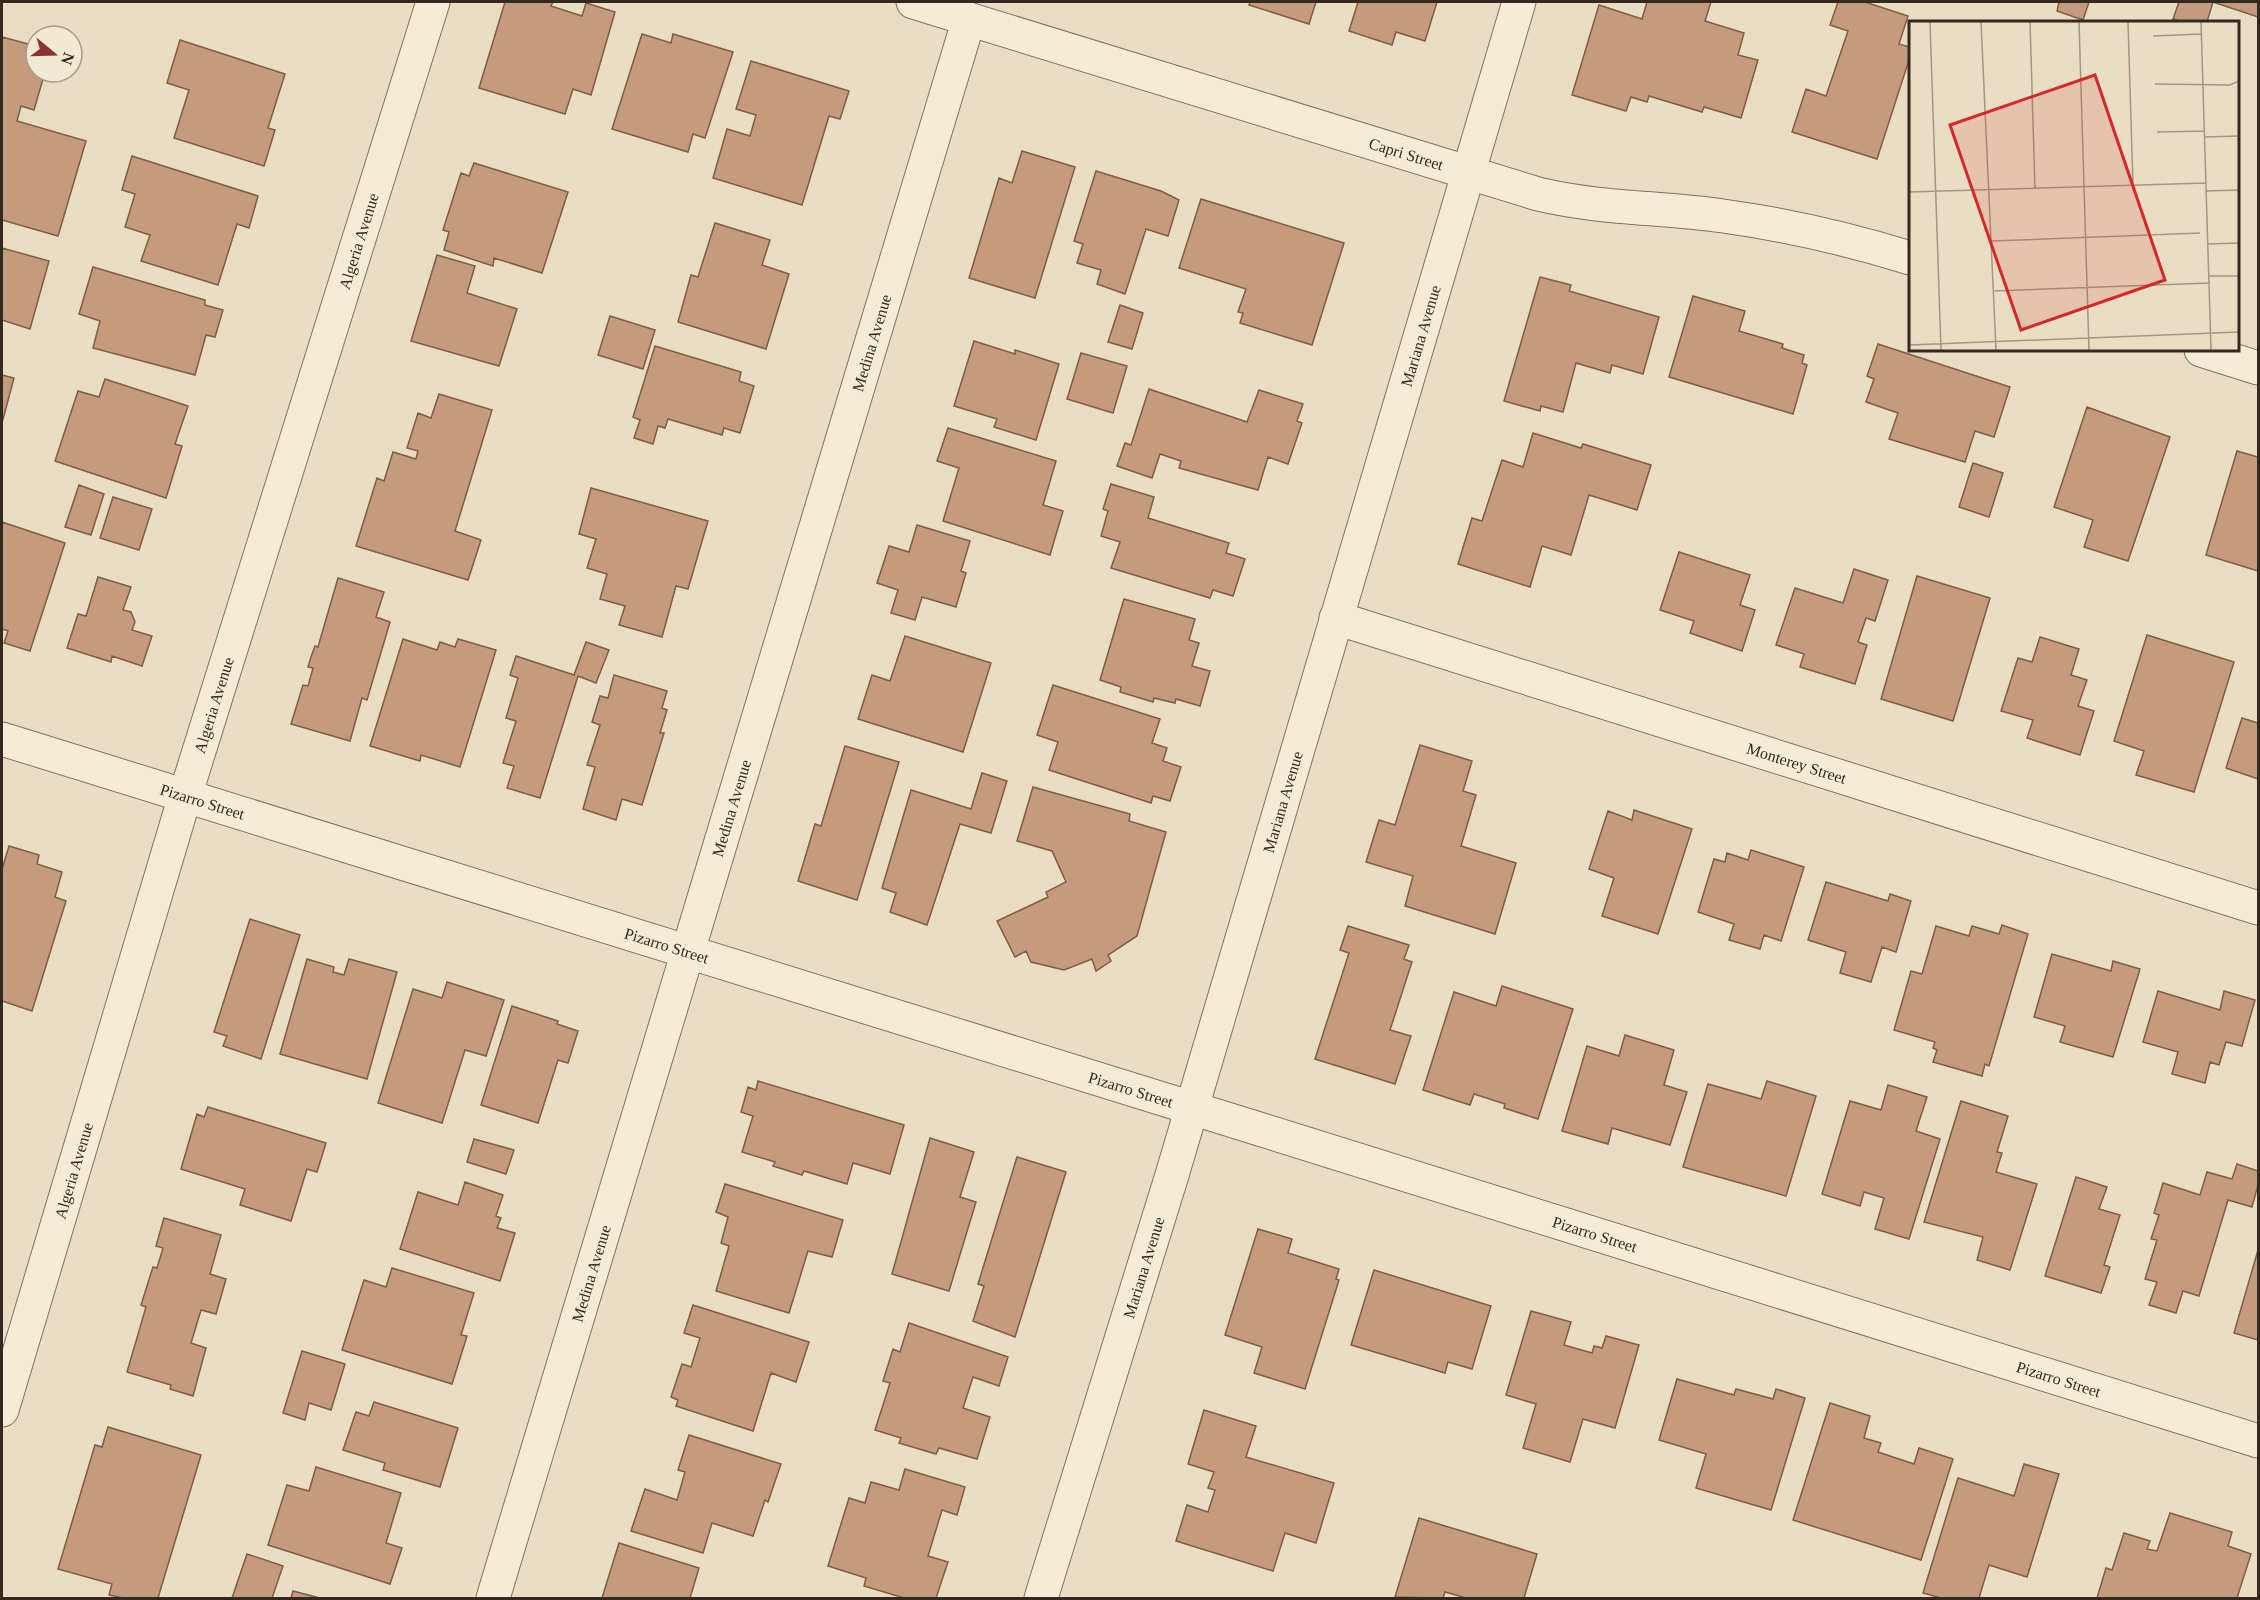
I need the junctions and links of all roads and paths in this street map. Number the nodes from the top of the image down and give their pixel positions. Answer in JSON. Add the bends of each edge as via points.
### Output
{"nodes":[{"id":1,"x":433,"y":2,"type":"edge"},
{"id":2,"x":913,"y":2,"type":"edge"},
{"id":3,"x":1519,"y":2,"type":"edge"},
{"id":4,"x":969,"y":19,"type":"junction"},
{"id":5,"x":1468,"y":172,"type":"junction"},
{"id":6,"x":1909,"y":257,"type":"edge"},
{"id":7,"x":2204,"y":351,"type":"edge"},
{"id":8,"x":2259,"y":368,"type":"edge"},
{"id":9,"x":1336,"y":618,"type":"junction"},
{"id":10,"x":2,"y":739,"type":"edge"},
{"id":11,"x":185,"y":796,"type":"junction"},
{"id":12,"x":2259,"y":909,"type":"edge"},
{"id":13,"x":686,"y":952,"type":"junction"},
{"id":14,"x":1191,"y":1107,"type":"junction"},
{"id":15,"x":2,"y":1410,"type":"edge"},
{"id":16,"x":2259,"y":1441,"type":"edge"},
{"id":17,"x":492,"y":1599,"type":"edge"},
{"id":18,"x":1041,"y":1599,"type":"edge"}],
"edges":[{"from":1,"to":11,"type":"street","name":"Algeria Avenue"},
{"from":2,"to":4,"type":"street","name":"Capri Street"},
{"from":3,"to":5,"type":"street","name":"Mariana Avenue"},
{"from":4,"to":5,"type":"street","name":"Capri Street"},
{"from":4,"to":13,"type":"street","name":"Medina Avenue"},
{"from":5,"to":6,"type":"street","name":"Capri Street","via":[[1564,200],[1723,216],[1853,240]]},
{"from":5,"to":9,"type":"street","name":"Mariana Avenue"},
{"from":7,"to":8,"type":"street"},
{"from":9,"to":12,"type":"street","name":"Monterey Street"},
{"from":9,"to":14,"type":"street","name":"Mariana Avenue"},
{"from":10,"to":11,"type":"street","name":"Pizarro Street"},
{"from":11,"to":13,"type":"street","name":"Pizarro Street"},
{"from":11,"to":15,"type":"street","name":"Algeria Avenue"},
{"from":13,"to":14,"type":"street","name":"Pizarro Street"},
{"from":13,"to":17,"type":"street","name":"Medina Avenue"},
{"from":14,"to":16,"type":"street","name":"Pizarro Street"},
{"from":14,"to":18,"type":"street","name":"Mariana Avenue"}]}
